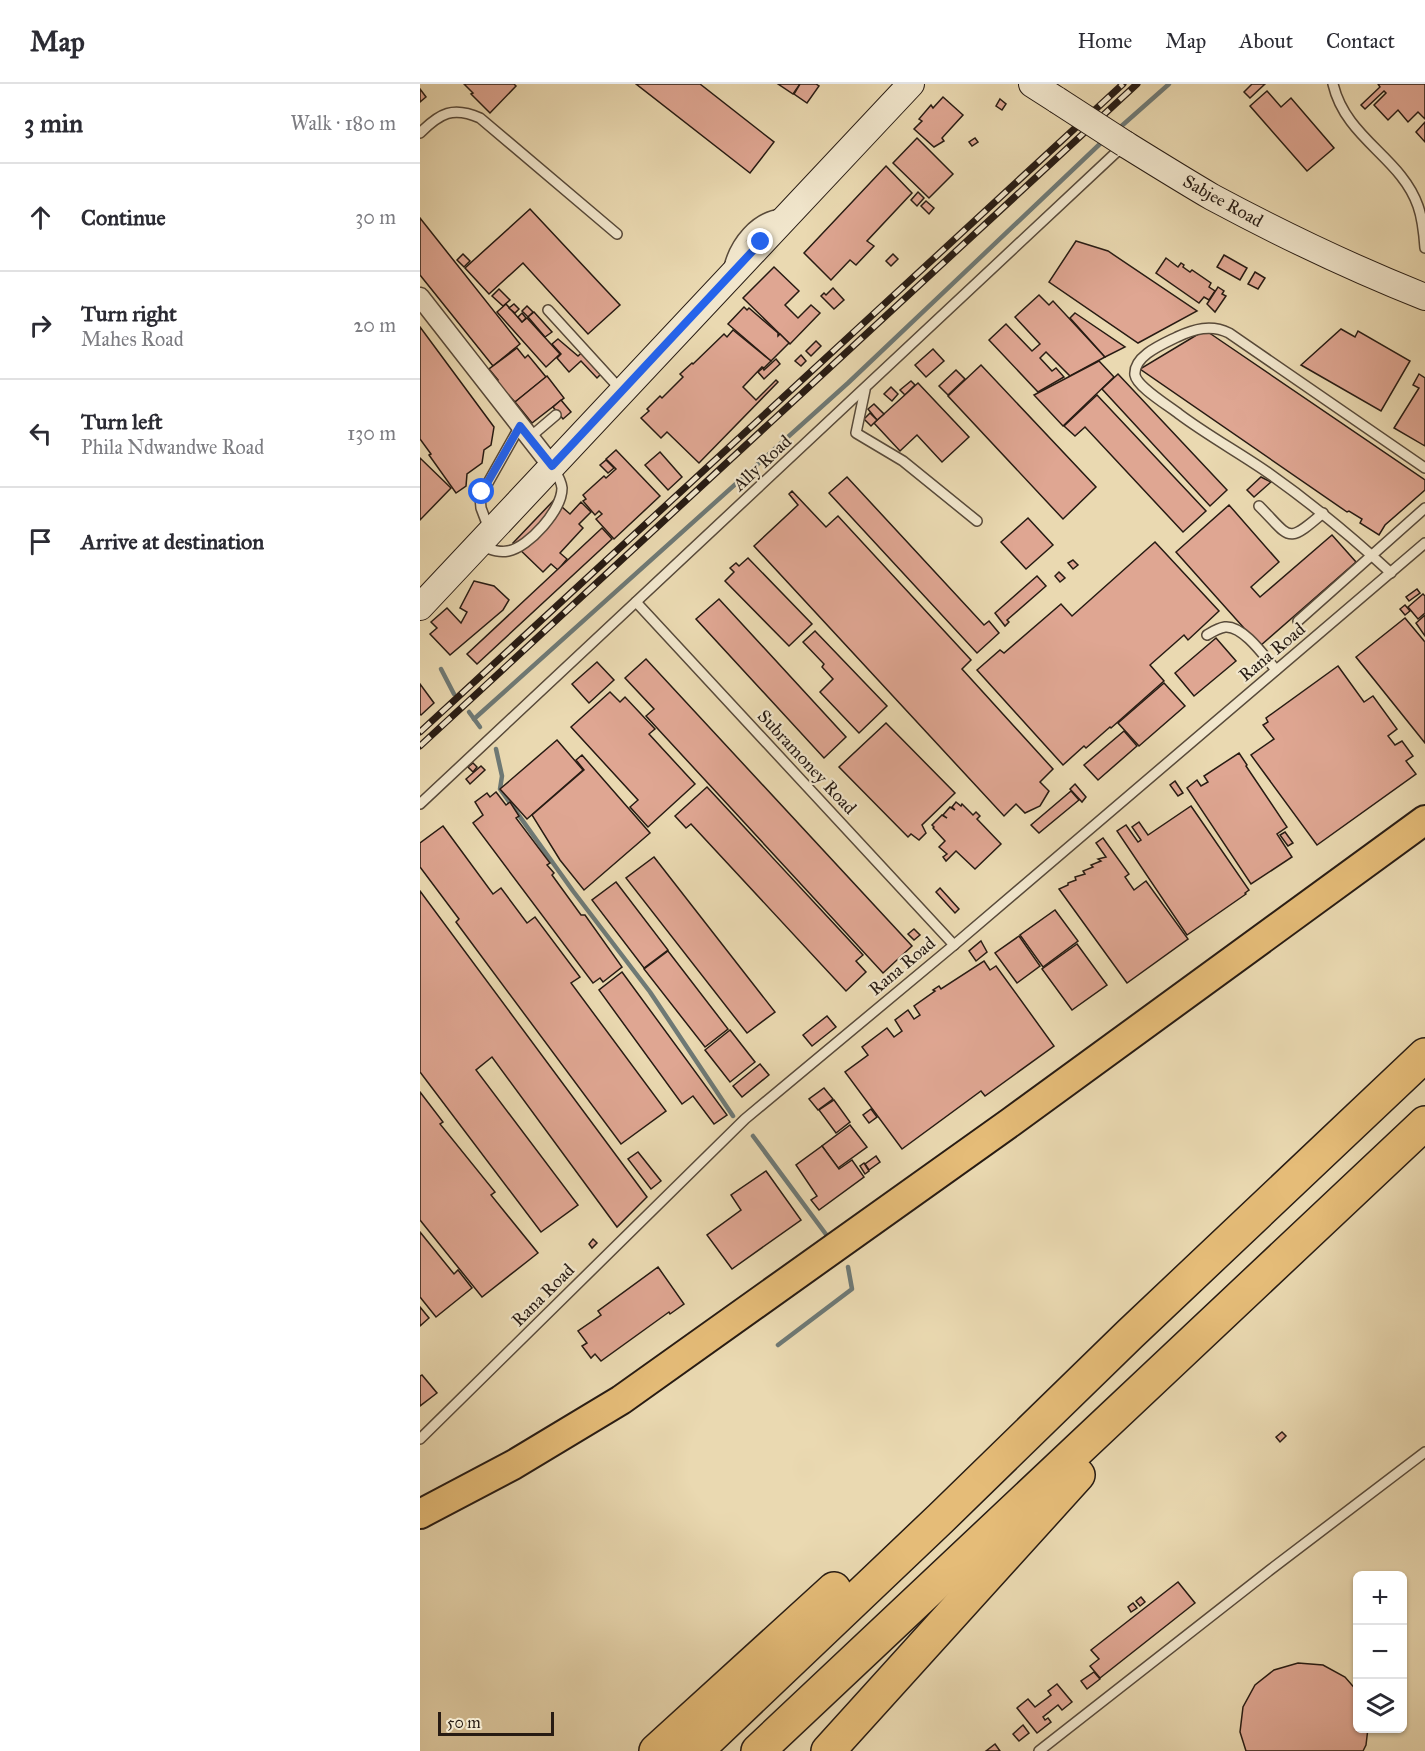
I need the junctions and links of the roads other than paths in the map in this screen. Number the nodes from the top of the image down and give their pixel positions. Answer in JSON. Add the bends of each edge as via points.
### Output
{"nodes":[{"id":1,"x":911,"y":84,"type":"edge"},
{"id":2,"x":1333,"y":84,"type":"edge"},
{"id":3,"x":1034,"y":85,"type":"edge"},
{"id":4,"x":420,"y":133,"type":"edge"},
{"id":5,"x":1125,"y":144,"type":"junction"},
{"id":6,"x":1424,"y":230,"type":"edge"},
{"id":7,"x":617,"y":234,"type":"dead end"},
{"id":8,"x":1425,"y":248,"type":"edge"},
{"id":9,"x":420,"y":297,"type":"edge"},
{"id":10,"x":1425,"y":297,"type":"edge"},
{"id":11,"x":548,"y":310,"type":"dead end"},
{"id":12,"x":865,"y":390,"type":"junction"},
{"id":13,"x":622,"y":392,"type":"junction"},
{"id":14,"x":556,"y":415,"type":"dead end"},
{"id":15,"x":525,"y":432,"type":"junction"},
{"id":16,"x":552,"y":466,"type":"junction"},
{"id":17,"x":1425,"y":468,"type":"edge"},
{"id":18,"x":1259,"y":506,"type":"dead end"},
{"id":19,"x":1425,"y":508,"type":"edge"},
{"id":20,"x":1323,"y":513,"type":"junction"},
{"id":21,"x":977,"y":521,"type":"dead end"},
{"id":22,"x":484,"y":538,"type":"junction"},
{"id":23,"x":1425,"y":543,"type":"edge"},
{"id":24,"x":1371,"y":555,"type":"junction"},
{"id":25,"x":1391,"y":573,"type":"junction"},
{"id":26,"x":636,"y":602,"type":"junction"},
{"id":27,"x":420,"y":607,"type":"edge"},
{"id":28,"x":1298,"y":621,"type":"dead end"},
{"id":29,"x":1207,"y":635,"type":"dead end"},
{"id":30,"x":1276,"y":670,"type":"junction"},
{"id":31,"x":420,"y":804,"type":"edge"},
{"id":32,"x":1425,"y":820,"type":"edge"},
{"id":33,"x":954,"y":945,"type":"junction"},
{"id":34,"x":1425,"y":1055,"type":"edge"},
{"id":35,"x":1425,"y":1123,"type":"edge"},
{"id":36,"x":1130,"y":1334,"type":"junction"},
{"id":37,"x":1181,"y":1351,"type":"junction"},
{"id":38,"x":421,"y":1438,"type":"edge"},
{"id":39,"x":1425,"y":1452,"type":"edge"},
{"id":40,"x":420,"y":1514,"type":"edge"},
{"id":41,"x":656,"y":1751,"type":"edge"},
{"id":42,"x":696,"y":1751,"type":"edge"},
{"id":43,"x":758,"y":1751,"type":"edge"},
{"id":44,"x":828,"y":1751,"type":"edge"},
{"id":45,"x":1039,"y":1751,"type":"edge"}],
"edges":[{"from":1,"to":13,"type":"street"},
{"from":2,"to":6,"type":"lane","via":[[1350,121],[1411,192]]},
{"from":3,"to":5,"type":"street","name":"Sabjee Road","bridge":true},
{"from":4,"to":7,"type":"lane","via":[[451,112],[480,118]]},
{"from":5,"to":10,"type":"street","name":"Sabjee Road","via":[[1287,236]]},
{"from":5,"to":12,"type":"lane","name":"Ally Road"},
{"from":6,"to":8,"type":"lane"},
{"from":9,"to":15,"type":"street"},
{"from":11,"to":13,"type":"lane"},
{"from":12,"to":21,"type":"lane","via":[[856,433],[903,461]]},
{"from":12,"to":26,"type":"lane","name":"Ally Road"},
{"from":13,"to":16,"type":"street"},
{"from":14,"to":15,"type":"lane"},
{"from":15,"to":16,"type":"street"},
{"from":15,"to":22,"type":"lane","via":[[480,497]]},
{"from":16,"to":22,"type":"street"},
{"from":16,"to":22,"type":"lane","via":[[560,479],[561,497],[542,526],[510,551],[494,551]]},
{"from":17,"to":20,"type":"lane","via":[[1224,330],[1207,327],[1189,331],[1138,362],[1136,378],[1156,397]]},
{"from":18,"to":20,"type":"lane","via":[[1291,535],[1300,533]]},
{"from":19,"to":24,"type":"lane"},
{"from":20,"to":24,"type":"lane"},
{"from":22,"to":27,"type":"street"},
{"from":23,"to":25,"type":"lane","name":"Rana Road"},
{"from":24,"to":25,"type":"lane"},
{"from":24,"to":28,"type":"lane"},
{"from":25,"to":30,"type":"lane","name":"Rana Road"},
{"from":26,"to":31,"type":"lane","name":"Ally Road"},
{"from":26,"to":33,"type":"lane","name":"Subramoney Road"},
{"from":29,"to":30,"type":"lane","via":[[1221,628],[1235,629]]},
{"from":30,"to":33,"type":"lane","name":"Rana Road"},
{"from":32,"to":40,"type":"main road","via":[[621,1400],[513,1465]]},
{"from":33,"to":38,"type":"lane","name":"Rana Road","via":[[745,1119]]},
{"from":34,"to":36,"type":"highway"},
{"from":35,"to":37,"type":"highway"},
{"from":36,"to":41,"type":"highway","via":[[912,1518]]},
{"from":36,"to":42,"type":"highway"},
{"from":37,"to":43,"type":"highway"},
{"from":37,"to":44,"type":"highway","via":[[1111,1440]]},
{"from":39,"to":45,"type":"lane"}]}
